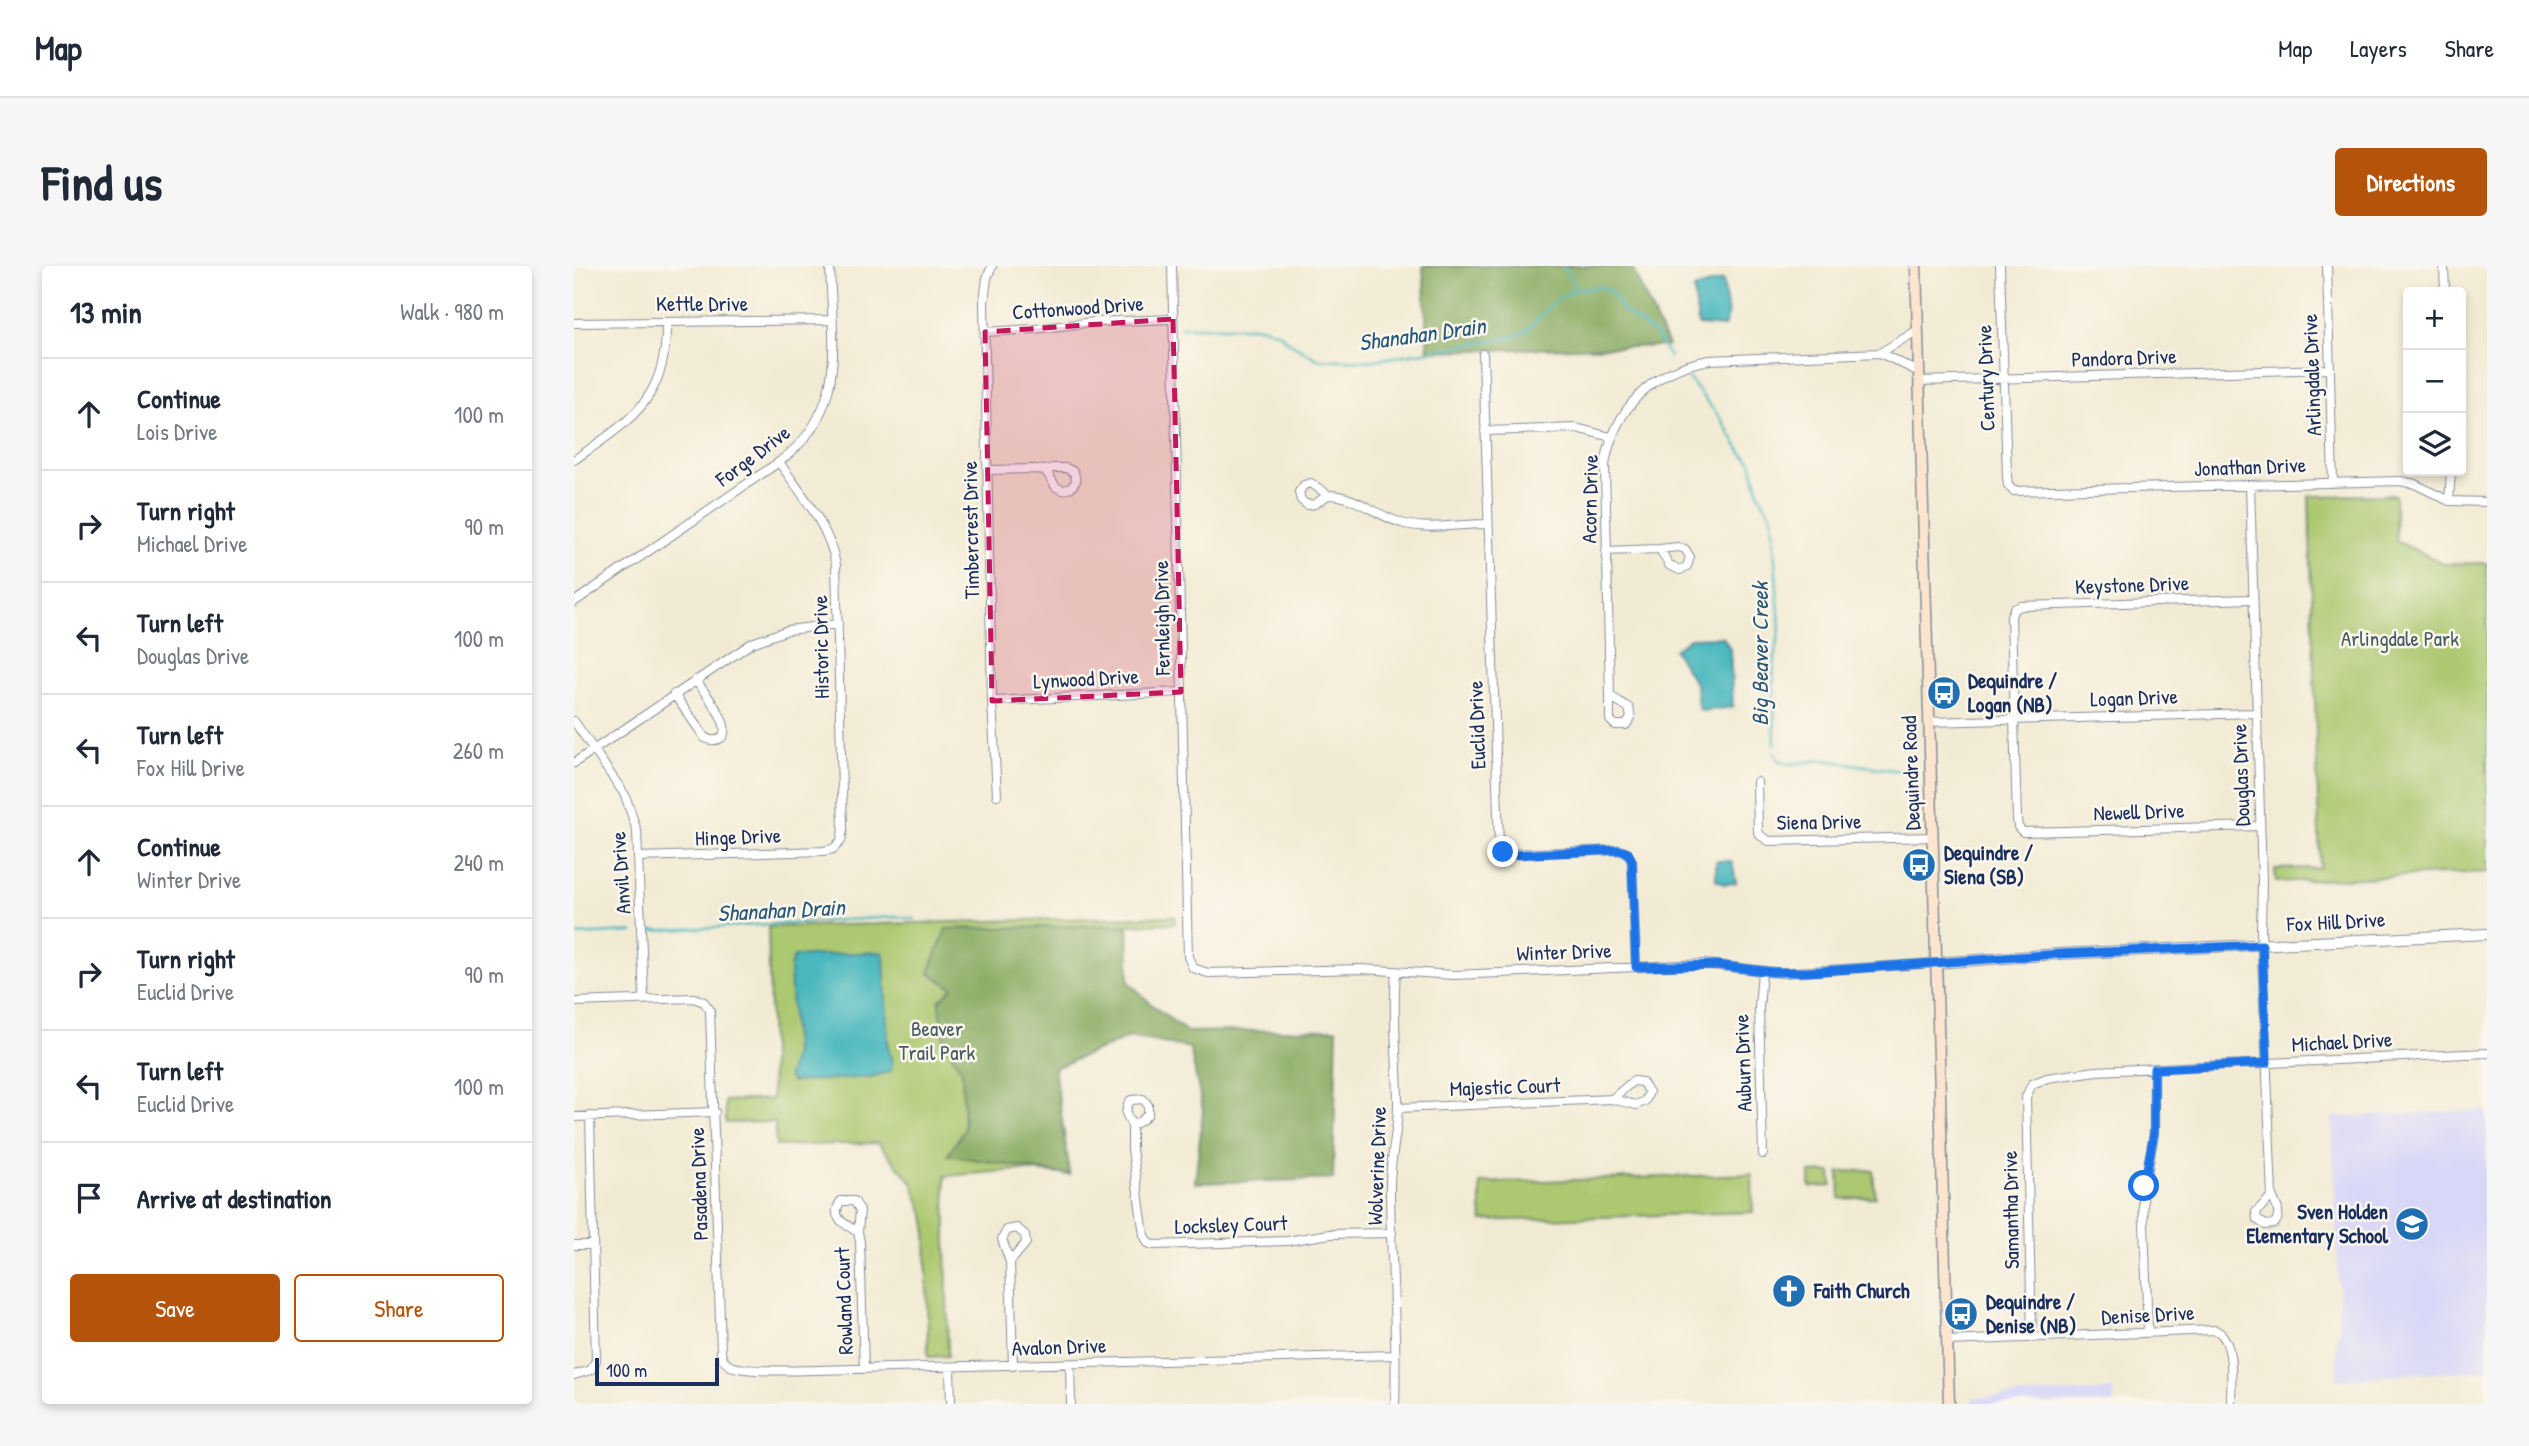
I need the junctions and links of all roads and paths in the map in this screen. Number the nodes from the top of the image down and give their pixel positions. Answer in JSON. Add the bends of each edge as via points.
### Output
{"nodes":[{"id":1,"x":830,"y":266,"type":"edge"},
{"id":2,"x":992,"y":266,"type":"edge"},
{"id":3,"x":1172,"y":266,"type":"edge"},
{"id":4,"x":1916,"y":266,"type":"edge"},
{"id":5,"x":2000,"y":266,"type":"edge"},
{"id":6,"x":2327,"y":266,"type":"edge"},
{"id":7,"x":2445,"y":266,"type":"edge"},
{"id":8,"x":2445,"y":287,"type":"edge"},
{"id":9,"x":1173,"y":319,"type":"junction"},
{"id":10,"x":831,"y":320,"type":"junction"},
{"id":11,"x":666,"y":322,"type":"junction"},
{"id":12,"x":574,"y":323,"type":"edge"},
{"id":13,"x":1918,"y":330,"type":"junction"},
{"id":14,"x":985,"y":332,"type":"junction"},
{"id":15,"x":1880,"y":353,"type":"junction"},
{"id":16,"x":1483,"y":354,"type":"dead end"},
{"id":17,"x":2330,"y":369,"type":"junction"},
{"id":18,"x":1919,"y":376,"type":"junction"},
{"id":19,"x":2004,"y":379,"type":"junction"},
{"id":20,"x":1485,"y":431,"type":"junction"},
{"id":21,"x":1611,"y":438,"type":"junction"},
{"id":22,"x":574,"y":460,"type":"edge"},
{"id":23,"x":779,"y":462,"type":"junction"},
{"id":24,"x":988,"y":470,"type":"junction"},
{"id":25,"x":1045,"y":470,"type":"dead end"},
{"id":26,"x":2451,"y":476,"type":"edge"},
{"id":27,"x":2333,"y":483,"type":"junction"},
{"id":28,"x":2250,"y":485,"type":"junction"},
{"id":29,"x":2010,"y":488,"type":"joint"},
{"id":30,"x":1328,"y":495,"type":"dead end"},
{"id":31,"x":2449,"y":501,"type":"junction"},
{"id":32,"x":2487,"y":502,"type":"edge"},
{"id":33,"x":1488,"y":524,"type":"junction"},
{"id":34,"x":1660,"y":550,"type":"dead end"},
{"id":35,"x":1606,"y":551,"type":"junction"},
{"id":36,"x":2253,"y":599,"type":"junction"},
{"id":37,"x":574,"y":602,"type":"edge"},
{"id":38,"x":838,"y":624,"type":"junction"},
{"id":39,"x":695,"y":680,"type":"junction"},
{"id":40,"x":1181,"y":692,"type":"junction"},
{"id":41,"x":674,"y":694,"type":"junction"},
{"id":42,"x":1610,"y":696,"type":"dead end"},
{"id":43,"x":992,"y":701,"type":"junction"},
{"id":44,"x":2256,"y":713,"type":"junction"},
{"id":45,"x":2014,"y":719,"type":"junction"},
{"id":46,"x":574,"y":721,"type":"edge"},
{"id":47,"x":1929,"y":722,"type":"junction"},
{"id":48,"x":594,"y":749,"type":"junction"},
{"id":49,"x":574,"y":763,"type":"edge"},
{"id":50,"x":1756,"y":782,"type":"dead end"},
{"id":51,"x":997,"y":795,"type":"dead end"},
{"id":52,"x":2260,"y":826,"type":"junction"},
{"id":53,"x":1933,"y":837,"type":"junction"},
{"id":54,"x":838,"y":846,"type":"joint"},
{"id":55,"x":639,"y":858,"type":"junction"},
{"id":56,"x":2487,"y":934,"type":"edge"},
{"id":57,"x":2262,"y":945,"type":"junction"},
{"id":58,"x":1936,"y":964,"type":"junction"},
{"id":59,"x":1636,"y":967,"type":"junction"},
{"id":60,"x":1193,"y":968,"type":"joint"},
{"id":61,"x":1762,"y":971,"type":"junction"},
{"id":62,"x":1396,"y":972,"type":"junction"},
{"id":63,"x":644,"y":1000,"type":"junction"},
{"id":64,"x":574,"y":1002,"type":"edge"},
{"id":65,"x":2487,"y":1053,"type":"edge"},
{"id":66,"x":2267,"y":1063,"type":"junction"},
{"id":67,"x":2154,"y":1069,"type":"junction"},
{"id":68,"x":2032,"y":1084,"type":"joint"},
{"id":69,"x":1612,"y":1099,"type":"dead end"},
{"id":70,"x":1398,"y":1108,"type":"junction"},
{"id":71,"x":715,"y":1112,"type":"junction"},
{"id":72,"x":590,"y":1116,"type":"junction"},
{"id":73,"x":574,"y":1117,"type":"edge"},
{"id":74,"x":1132,"y":1126,"type":"dead end"},
{"id":75,"x":1763,"y":1154,"type":"dead end"},
{"id":76,"x":2272,"y":1196,"type":"dead end"},
{"id":77,"x":858,"y":1232,"type":"dead end"},
{"id":78,"x":1392,"y":1233,"type":"junction"},
{"id":79,"x":574,"y":1245,"type":"edge"},
{"id":80,"x":593,"y":1245,"type":"junction"},
{"id":81,"x":1010,"y":1262,"type":"dead end"},
{"id":82,"x":2148,"y":1332,"type":"junction"},
{"id":83,"x":2032,"y":1338,"type":"junction"},
{"id":84,"x":1948,"y":1341,"type":"junction"},
{"id":85,"x":1395,"y":1355,"type":"junction"},
{"id":86,"x":726,"y":1363,"type":"joint"},
{"id":87,"x":1070,"y":1364,"type":"junction"},
{"id":88,"x":1013,"y":1366,"type":"junction"},
{"id":89,"x":950,"y":1368,"type":"junction"},
{"id":90,"x":864,"y":1369,"type":"junction"},
{"id":91,"x":574,"y":1375,"type":"edge"},
{"id":92,"x":951,"y":1404,"type":"edge"},
{"id":93,"x":1071,"y":1404,"type":"edge"},
{"id":94,"x":1395,"y":1404,"type":"edge"},
{"id":95,"x":1950,"y":1404,"type":"edge"},
{"id":96,"x":2231,"y":1404,"type":"edge"}],
"edges":[{"from":1,"to":10,"type":"street","name":"Forge Drive"},
{"from":2,"to":14,"type":"street","name":"Timbercrest Drive","via":[[984,294]]},
{"from":3,"to":9,"type":"street","name":"Fernleigh Drive"},
{"from":4,"to":13,"type":"main road","name":"Dequindre Road"},
{"from":5,"to":19,"type":"street","name":"Century Drive"},
{"from":6,"to":17,"type":"street","name":"Arlingdale Drive"},
{"from":7,"to":8,"type":"street"},
{"from":9,"to":14,"type":"street","name":"Cottonwood Drive"},
{"from":9,"to":40,"type":"street","name":"Fernleigh Drive"},
{"from":10,"to":11,"type":"street","name":"Kettle Drive"},
{"from":10,"to":23,"type":"street","name":"Forge Drive","via":[[832,374],[825,406],[808,435]]},
{"from":11,"to":12,"type":"street","name":"Kettle Drive"},
{"from":11,"to":22,"type":"street","via":[[664,359],[647,398],[621,427]]},
{"from":13,"to":15,"type":"street","name":"Acorn Drive"},
{"from":13,"to":18,"type":"main road","name":"Dequindre Road"},
{"from":14,"to":24,"type":"street","name":"Timbercrest Drive"},
{"from":15,"to":18,"type":"street","name":"Acorn Drive"},
{"from":15,"to":21,"type":"street","name":"Acorn Drive","via":[[1720,359],[1683,366],[1635,397]]},
{"from":16,"to":20,"type":"street","name":"Euclid Drive"},
{"from":17,"to":19,"type":"street","name":"Pandora Drive"},
{"from":17,"to":27,"type":"street","name":"Arlingdale Drive"},
{"from":18,"to":19,"type":"street","name":"Pandora Drive"},
{"from":18,"to":47,"type":"main road","name":"Dequindre Road"},
{"from":19,"to":29,"type":"street","name":"Century Drive"},
{"from":20,"to":21,"type":"street","via":[[1576,428]]},
{"from":20,"to":33,"type":"street","name":"Euclid Drive"},
{"from":21,"to":35,"type":"street","name":"Acorn Drive","via":[[1604,477]]},
{"from":23,"to":37,"type":"street","name":"Forge Drive"},
{"from":23,"to":38,"type":"street","name":"Historic Drive","via":[[820,521],[832,547]]},
{"from":24,"to":25,"type":"street"},
{"from":24,"to":43,"type":"street","name":"Timbercrest Drive"},
{"from":26,"to":31,"type":"street"},
{"from":27,"to":28,"type":"street","name":"Jonathan Drive"},
{"from":27,"to":31,"type":"street","name":"Jonathan Drive","via":[[2407,482]]},
{"from":28,"to":29,"type":"street","name":"Jonathan Drive","via":[[2017,492]]},
{"from":28,"to":36,"type":"street","name":"Douglas Drive"},
{"from":30,"to":33,"type":"street","via":[[1348,498],[1412,525]]},
{"from":31,"to":32,"type":"street","name":"Jonathan Drive"},
{"from":33,"to":59,"type":"street","name":"Euclid Drive","via":[[1499,845],[1510,854],[1628,853]]},
{"from":34,"to":35,"type":"street"},
{"from":35,"to":42,"type":"street","name":"Acorn Drive"},
{"from":36,"to":44,"type":"street","name":"Douglas Drive"},
{"from":36,"to":45,"type":"street","name":"Keystone Drive","via":[[2014,609]]},
{"from":38,"to":39,"type":"street","via":[[802,626],[762,638]]},
{"from":38,"to":54,"type":"street","name":"Historic Drive","via":[[843,829]]},
{"from":39,"to":41,"type":"street"},
{"from":39,"to":41,"type":"street","via":[[725,724],[720,738],[713,741],[702,736]]},
{"from":40,"to":43,"type":"street","name":"Lynwood Drive"},
{"from":40,"to":60,"type":"street","name":"Fernleigh Drive","via":[[1188,957]]},
{"from":41,"to":48,"type":"street"},
{"from":43,"to":51,"type":"street","name":"Timbercrest Drive"},
{"from":44,"to":45,"type":"street","name":"Logan Drive"},
{"from":44,"to":52,"type":"street","name":"Douglas Drive"},
{"from":45,"to":47,"type":"street","name":"Logan Drive"},
{"from":45,"to":52,"type":"street","name":"Newell Drive","via":[[2020,830]]},
{"from":46,"to":48,"type":"street","name":"Anvil Drive"},
{"from":47,"to":53,"type":"main road","name":"Dequindre Road"},
{"from":48,"to":49,"type":"street"},
{"from":48,"to":55,"type":"street","name":"Anvil Drive","via":[[630,806]]},
{"from":50,"to":53,"type":"street","name":"Siena Drive","via":[[1758,828],[1769,841]]},
{"from":52,"to":57,"type":"street","name":"Douglas Drive"},
{"from":53,"to":58,"type":"main road","name":"Dequindre Road"},
{"from":54,"to":55,"type":"street","name":"Hinge Drive","via":[[823,851]]},
{"from":55,"to":63,"type":"street","name":"Anvil Drive"},
{"from":56,"to":57,"type":"street","name":"Fox Hill Drive"},
{"from":57,"to":58,"type":"street","name":"Fox Hill Drive"},
{"from":57,"to":66,"type":"street","name":"Douglas Drive"},
{"from":58,"to":61,"type":"street","name":"Winter Drive"},
{"from":58,"to":84,"type":"main road","name":"Dequindre Road"},
{"from":59,"to":61,"type":"street","name":"Winter Drive","via":[[1716,965]]},
{"from":59,"to":62,"type":"street","name":"Winter Drive","via":[[1454,975]]},
{"from":60,"to":62,"type":"street","name":"Winter Drive","via":[[1208,973]]},
{"from":61,"to":75,"type":"street","name":"Auburn Drive"},
{"from":62,"to":70,"type":"street","name":"Wolverine Drive"},
{"from":63,"to":64,"type":"street"},
{"from":63,"to":71,"type":"street","name":"Pasadena Drive","via":[[694,998],[707,1005],[712,1016]]},
{"from":65,"to":66,"type":"street","name":"Michael Drive"},
{"from":66,"to":67,"type":"street","name":"Michael Drive"},
{"from":66,"to":76,"type":"street","name":"Douglas Drive"},
{"from":67,"to":68,"type":"street","name":"Michael Drive","via":[[2074,1073]]},
{"from":67,"to":82,"type":"street","via":[[2154,1133],[2143,1197]]},
{"from":68,"to":83,"type":"street","name":"Samantha Drive","via":[[2026,1097]]},
{"from":69,"to":70,"type":"street","name":"Majestic Court"},
{"from":70,"to":78,"type":"street","name":"Wolverine Drive","via":[[1391,1168]]},
{"from":71,"to":72,"type":"street"},
{"from":71,"to":86,"type":"street","name":"Pasadena Drive","via":[[721,1352]]},
{"from":72,"to":73,"type":"street"},
{"from":72,"to":80,"type":"street"},
{"from":74,"to":78,"type":"street","name":"Locksley Court","via":[[1148,1243],[1287,1241],[1330,1234]]},
{"from":77,"to":90,"type":"street","name":"Rowland Court"},
{"from":78,"to":85,"type":"street","name":"Wolverine Drive"},
{"from":79,"to":80,"type":"street"},
{"from":80,"to":91,"type":"street","via":[[596,1360],[590,1370]]},
{"from":81,"to":88,"type":"street"},
{"from":82,"to":83,"type":"street","name":"Denise Drive"},
{"from":82,"to":96,"type":"street","name":"Denise Drive","via":[[2209,1329],[2224,1334],[2229,1347]]},
{"from":83,"to":84,"type":"street","name":"Denise Drive"},
{"from":84,"to":95,"type":"main road","name":"Dequindre Road"},
{"from":85,"to":87,"type":"street","name":"Avalon Drive"},
{"from":85,"to":94,"type":"street","name":"Wolverine Drive"},
{"from":86,"to":90,"type":"street","name":"Avalon Drive","via":[[746,1369]]},
{"from":87,"to":88,"type":"street","name":"Avalon Drive"},
{"from":87,"to":93,"type":"street"},
{"from":88,"to":89,"type":"street","name":"Avalon Drive"},
{"from":89,"to":90,"type":"street","name":"Avalon Drive"},
{"from":89,"to":92,"type":"street"}]}
